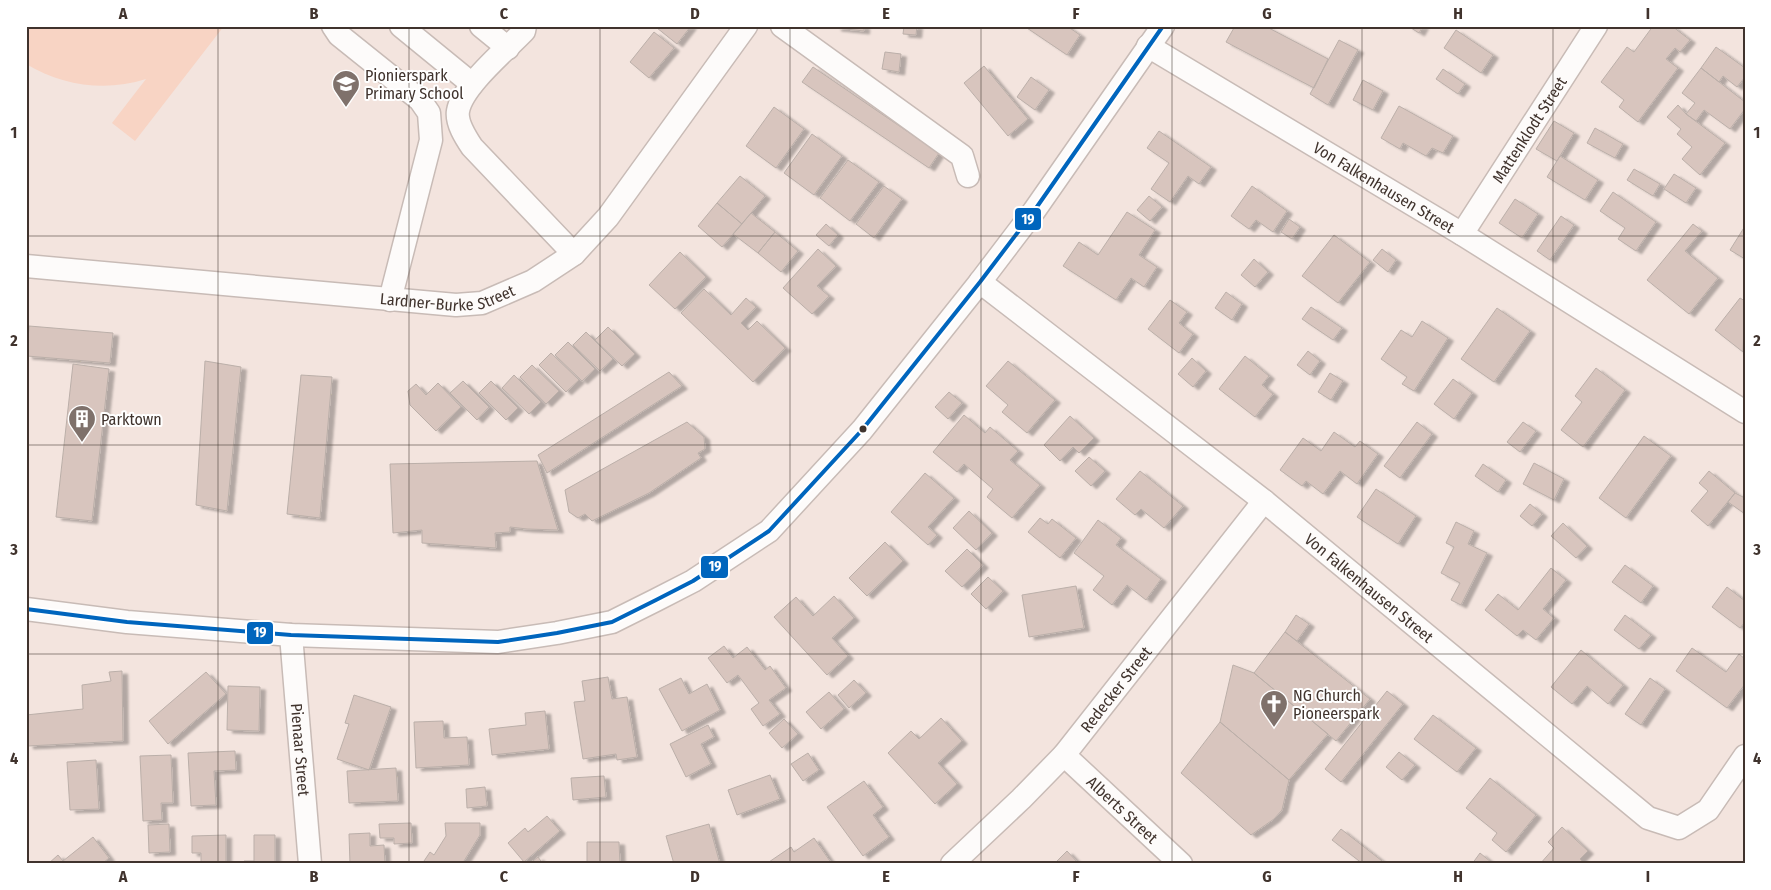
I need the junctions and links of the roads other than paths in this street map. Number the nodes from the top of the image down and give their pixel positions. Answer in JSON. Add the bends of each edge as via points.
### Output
{"nodes":[{"id":1,"x":333,"y":26,"type":"edge"},
{"id":2,"x":401,"y":26,"type":"edge"},
{"id":3,"x":481,"y":26,"type":"edge"},
{"id":4,"x":525,"y":26,"type":"edge"},
{"id":5,"x":746,"y":26,"type":"edge"},
{"id":6,"x":782,"y":26,"type":"edge"},
{"id":7,"x":1163,"y":26,"type":"edge"},
{"id":8,"x":1596,"y":26,"type":"edge"},
{"id":9,"x":1148,"y":46,"type":"junction"},
{"id":10,"x":508,"y":48,"type":"junction"},
{"id":11,"x":472,"y":84,"type":"junction"},
{"id":12,"x":968,"y":176,"type":"dead end"},
{"id":13,"x":1462,"y":234,"type":"junction"},
{"id":14,"x":574,"y":254,"type":"junction"},
{"id":15,"x":26,"y":266,"type":"edge"},
{"id":16,"x":980,"y":282,"type":"junction"},
{"id":17,"x":390,"y":300,"type":"junction"},
{"id":18,"x":1745,"y":412,"type":"edge"},
{"id":19,"x":1264,"y":501,"type":"junction"},
{"id":20,"x":26,"y":609,"type":"edge"},
{"id":21,"x":291,"y":635,"type":"junction"},
{"id":22,"x":1064,"y":755,"type":"junction"},
{"id":23,"x":1745,"y":756,"type":"edge"},
{"id":24,"x":310,"y":864,"type":"edge"},
{"id":25,"x":952,"y":864,"type":"edge"},
{"id":26,"x":1181,"y":864,"type":"edge"}],
"edges":[{"from":1,"to":17,"type":"street","via":[[339,35],[420,100],[429,113],[431,140]]},
{"from":2,"to":11,"type":"street"},
{"from":3,"to":10,"type":"street"},
{"from":4,"to":10,"type":"street"},
{"from":5,"to":14,"type":"street","name":"Lardner-Burke Street","via":[[608,217]]},
{"from":6,"to":12,"type":"street","via":[[962,156]]},
{"from":7,"to":9,"type":"street"},
{"from":8,"to":13,"type":"street","name":"Mattenklodt Street"},
{"from":9,"to":13,"type":"street","name":"Von Falkenhausen Street"},
{"from":9,"to":16,"type":"street","via":[[1034,211]]},
{"from":10,"to":11,"type":"street"},
{"from":11,"to":14,"type":"street","via":[[464,93],[457,113],[462,132],[472,147]]},
{"from":13,"to":18,"type":"street","name":"Von Falkenhausen Street"},
{"from":14,"to":17,"type":"street","name":"Lardner-Burke Street","via":[[533,281],[482,303],[456,305]]},
{"from":15,"to":17,"type":"street","name":"Lardner-Burke Street"},
{"from":16,"to":19,"type":"street","name":"Von Falkenhausen Street"},
{"from":16,"to":21,"type":"street","via":[[862,430],[769,531],[693,581],[656,600],[612,622],[498,642]]},
{"from":19,"to":22,"type":"street","name":"Redecker Street"},
{"from":19,"to":23,"type":"street","name":"Von Falkenhausen Street","via":[[1648,818],[1678,828],[1708,810]]},
{"from":20,"to":21,"type":"street","via":[[127,622]]},
{"from":21,"to":24,"type":"street","name":"Pienaar Street"},
{"from":22,"to":25,"type":"street","name":"Redecker Street"},
{"from":22,"to":26,"type":"street","name":"Alberts Street"}]}
